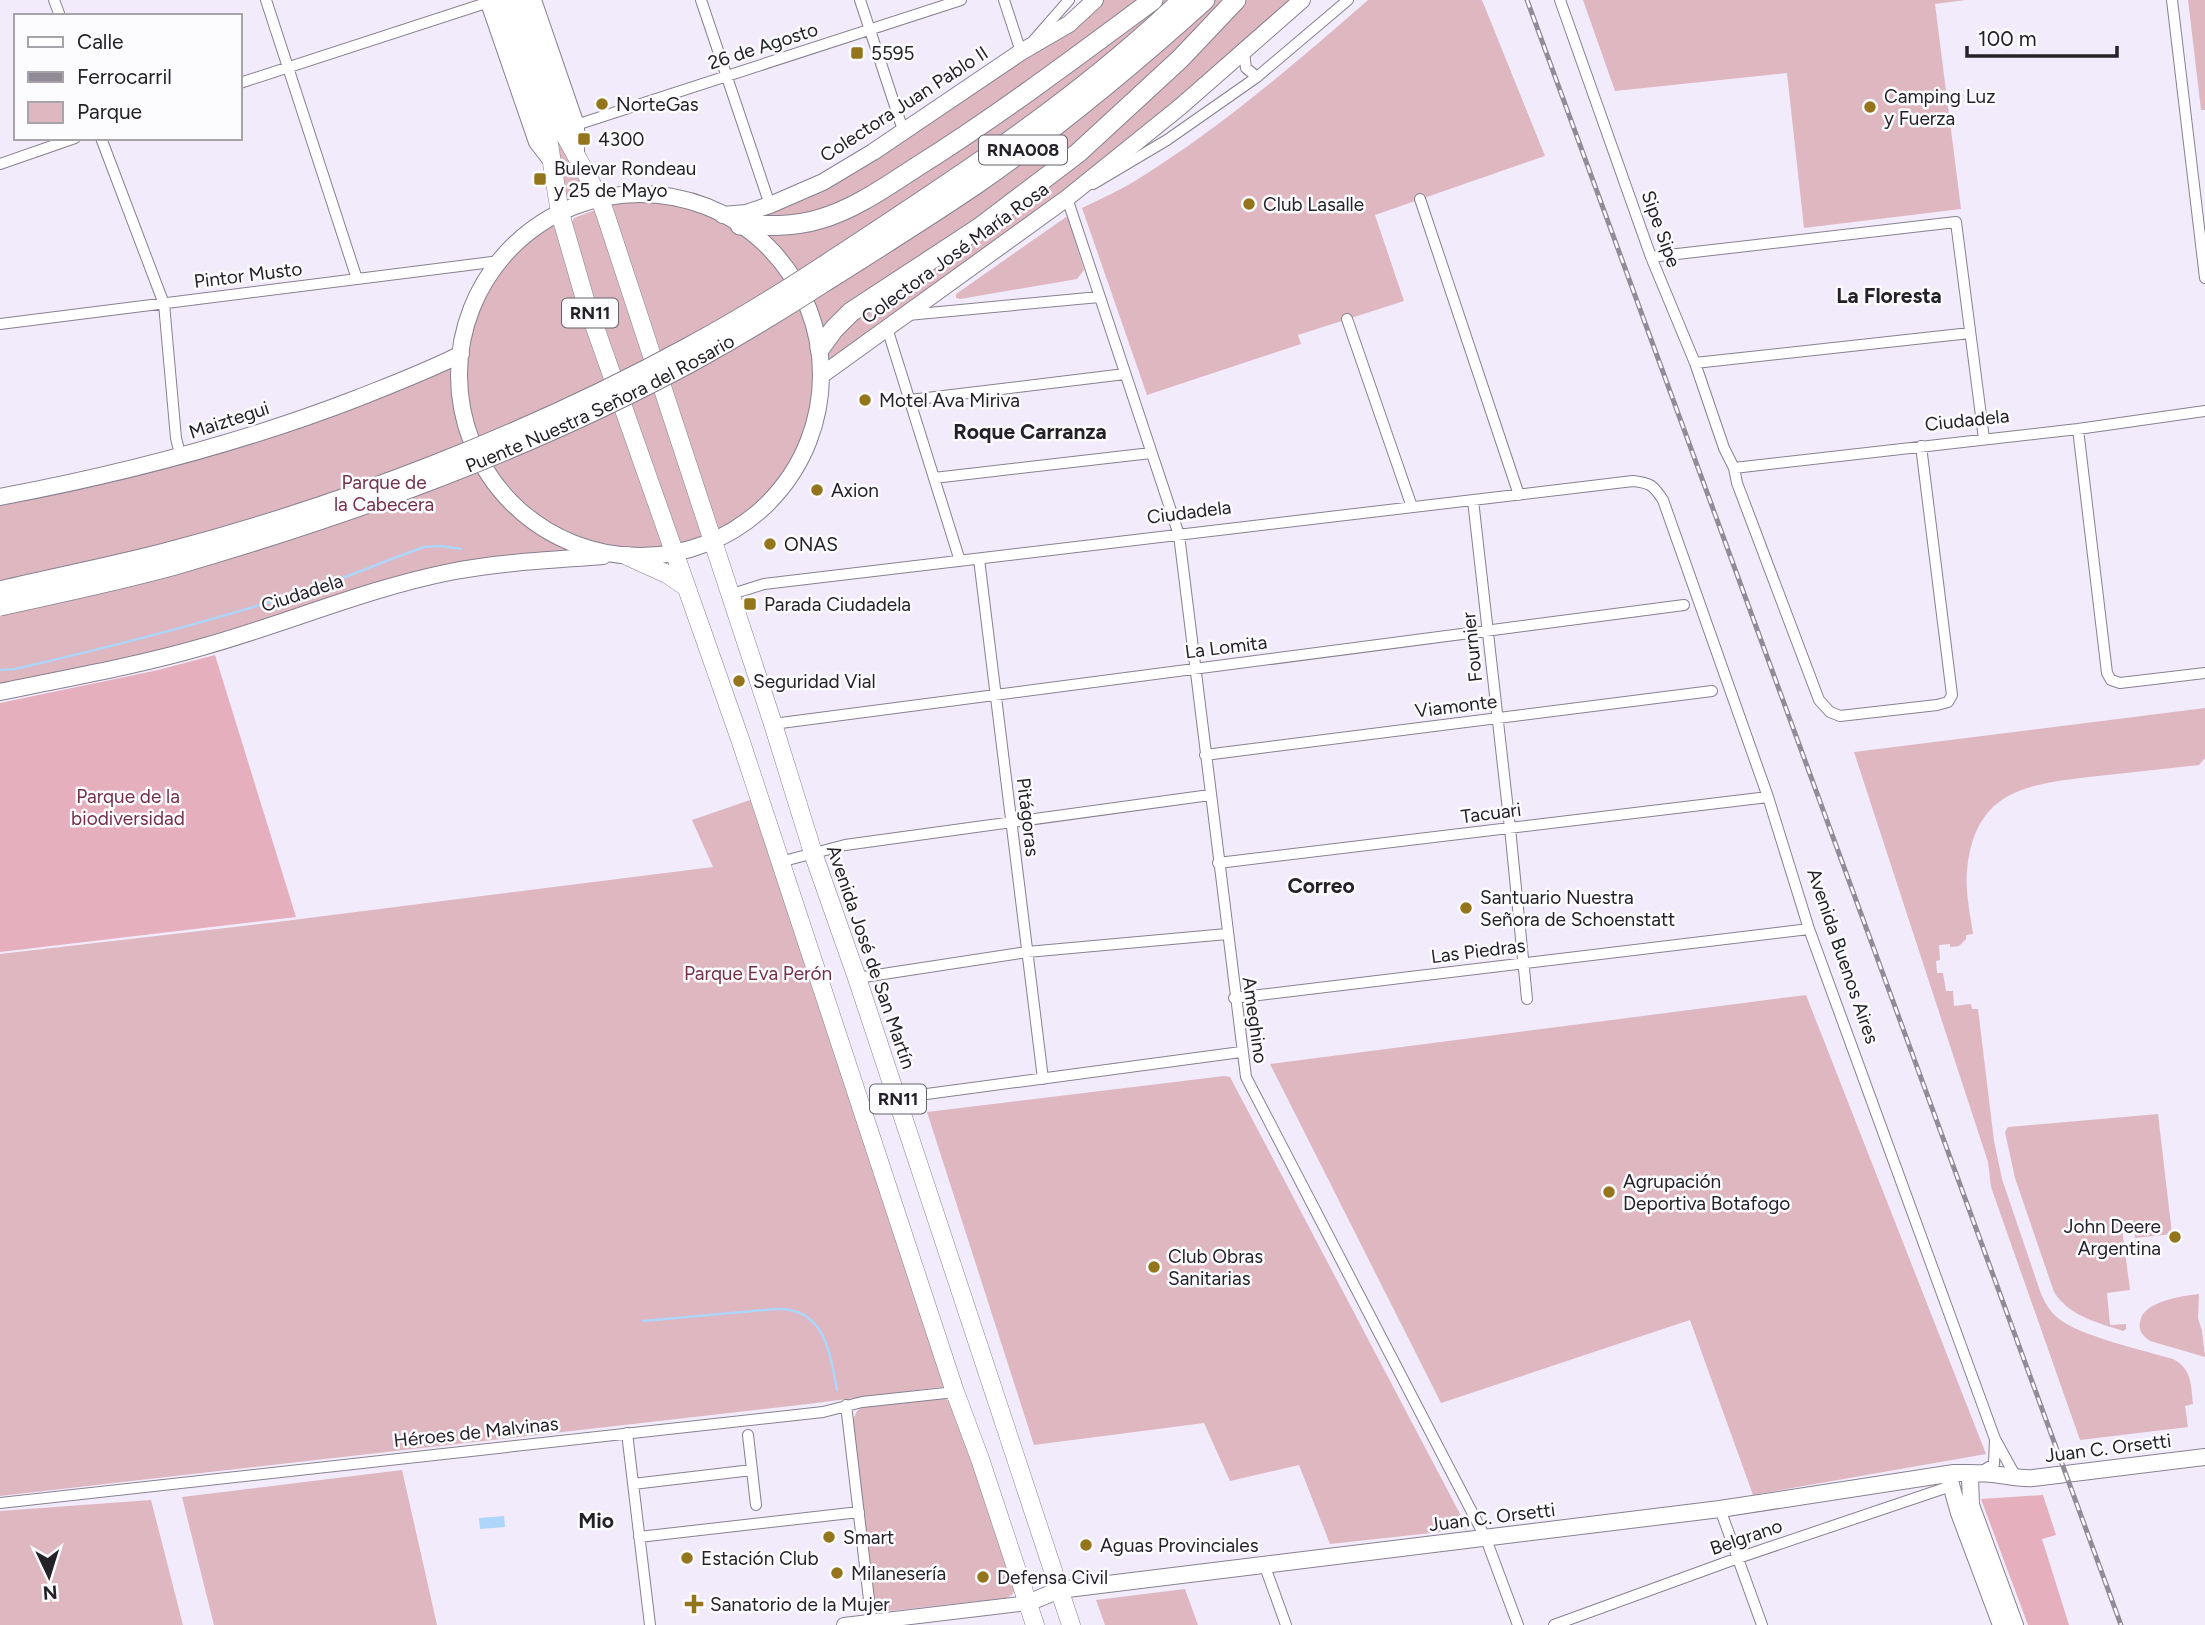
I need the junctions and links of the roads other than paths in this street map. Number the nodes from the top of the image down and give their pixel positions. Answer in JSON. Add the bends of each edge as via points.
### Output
{"nodes":[{"id":1,"x":266,"y":0,"type":"edge"},
{"id":2,"x":520,"y":0,"type":"edge"},
{"id":3,"x":533,"y":0,"type":"edge"},
{"id":4,"x":701,"y":0,"type":"edge"},
{"id":5,"x":860,"y":0,"type":"edge"},
{"id":6,"x":961,"y":0,"type":"edge"},
{"id":7,"x":1004,"y":0,"type":"edge"},
{"id":8,"x":1069,"y":0,"type":"edge"},
{"id":9,"x":1095,"y":0,"type":"edge"},
{"id":10,"x":1153,"y":0,"type":"edge"},
{"id":11,"x":1182,"y":0,"type":"edge"},
{"id":12,"x":1205,"y":0,"type":"edge"},
{"id":13,"x":1236,"y":0,"type":"edge"},
{"id":14,"x":1301,"y":0,"type":"edge"},
{"id":15,"x":1348,"y":0,"type":"edge"},
{"id":16,"x":1560,"y":0,"type":"edge"},
{"id":17,"x":2172,"y":0,"type":"edge"},
{"id":18,"x":493,"y":1,"type":"edge"},
{"id":19,"x":870,"y":30,"type":"junction"},
{"id":20,"x":1023,"y":51,"type":"junction"},
{"id":21,"x":1244,"y":53,"type":"junction"},
{"id":22,"x":288,"y":67,"type":"junction"},
{"id":23,"x":727,"y":76,"type":"junction"},
{"id":24,"x":1257,"y":77,"type":"junction"},
{"id":25,"x":242,"y":82,"type":"edge"},
{"id":26,"x":576,"y":125,"type":"junction"},
{"id":27,"x":903,"y":130,"type":"junction"},
{"id":28,"x":69,"y":140,"type":"edge"},
{"id":29,"x":101,"y":140,"type":"edge"},
{"id":30,"x":576,"y":155,"type":"junction"},
{"id":31,"x":0,"y":164,"type":"edge"},
{"id":32,"x":1067,"y":198,"type":"junction"},
{"id":33,"x":600,"y":199,"type":"junction"},
{"id":34,"x":1420,"y":200,"type":"dead end"},
{"id":35,"x":771,"y":205,"type":"junction"},
{"id":36,"x":561,"y":213,"type":"junction"},
{"id":37,"x":723,"y":215,"type":"junction"},
{"id":38,"x":740,"y":225,"type":"junction"},
{"id":39,"x":1651,"y":257,"type":"junction"},
{"id":40,"x":500,"y":261,"type":"junction"},
{"id":41,"x":823,"y":275,"type":"junction"},
{"id":42,"x":2205,"y":278,"type":"edge"},
{"id":43,"x":357,"y":279,"type":"junction"},
{"id":44,"x":1099,"y":297,"type":"junction"},
{"id":45,"x":163,"y":304,"type":"junction"},
{"id":46,"x":908,"y":315,"type":"junction"},
{"id":47,"x":1347,"y":319,"type":"dead end"},
{"id":48,"x":0,"y":324,"type":"edge"},
{"id":49,"x":887,"y":328,"type":"junction"},
{"id":50,"x":1970,"y":333,"type":"junction"},
{"id":51,"x":820,"y":348,"type":"junction"},
{"id":52,"x":461,"y":354,"type":"junction"},
{"id":53,"x":1695,"y":363,"type":"junction"},
{"id":54,"x":1125,"y":374,"type":"junction"},
{"id":55,"x":822,"y":375,"type":"junction"},
{"id":56,"x":910,"y":400,"type":"junction"},
{"id":57,"x":2205,"y":411,"type":"edge"},
{"id":58,"x":2078,"y":429,"type":"junction"},
{"id":59,"x":1984,"y":439,"type":"junction"},
{"id":60,"x":1922,"y":446,"type":"junction"},
{"id":61,"x":1151,"y":453,"type":"junction"},
{"id":62,"x":181,"y":458,"type":"junction"},
{"id":63,"x":1734,"y":468,"type":"junction"},
{"id":64,"x":934,"y":478,"type":"junction"},
{"id":65,"x":1654,"y":486,"type":"joint"},
{"id":66,"x":1519,"y":495,"type":"junction"},
{"id":67,"x":0,"y":497,"type":"edge"},
{"id":68,"x":1474,"y":500,"type":"junction"},
{"id":69,"x":1412,"y":507,"type":"junction"},
{"id":70,"x":1179,"y":535,"type":"junction"},
{"id":71,"x":712,"y":541,"type":"junction"},
{"id":72,"x":675,"y":553,"type":"junction"},
{"id":73,"x":623,"y":555,"type":"junction"},
{"id":74,"x":979,"y":559,"type":"junction"},
{"id":75,"x":960,"y":561,"type":"junction"},
{"id":76,"x":686,"y":587,"type":"junction"},
{"id":77,"x":0,"y":591,"type":"edge"},
{"id":78,"x":729,"y":595,"type":"junction"},
{"id":79,"x":1684,"y":605,"type":"dead end"},
{"id":80,"x":0,"y":606,"type":"edge"},
{"id":81,"x":1487,"y":631,"type":"junction"},
{"id":82,"x":1195,"y":669,"type":"junction"},
{"id":83,"x":2205,"y":673,"type":"edge"},
{"id":84,"x":1712,"y":691,"type":"dead end"},
{"id":85,"x":0,"y":692,"type":"edge"},
{"id":86,"x":995,"y":695,"type":"junction"},
{"id":87,"x":1497,"y":718,"type":"junction"},
{"id":88,"x":773,"y":724,"type":"junction"},
{"id":89,"x":1205,"y":755,"type":"junction"},
{"id":90,"x":1210,"y":795,"type":"junction"},
{"id":91,"x":1768,"y":797,"type":"junction"},
{"id":92,"x":1011,"y":822,"type":"junction"},
{"id":93,"x":1510,"y":828,"type":"junction"},
{"id":94,"x":813,"y":853,"type":"junction"},
{"id":95,"x":780,"y":862,"type":"junction"},
{"id":96,"x":1218,"y":863,"type":"junction"},
{"id":97,"x":1809,"y":929,"type":"junction"},
{"id":98,"x":1227,"y":934,"type":"junction"},
{"id":99,"x":1027,"y":952,"type":"junction"},
{"id":100,"x":1524,"y":963,"type":"junction"},
{"id":101,"x":858,"y":978,"type":"junction"},
{"id":102,"x":1234,"y":998,"type":"junction"},
{"id":103,"x":1527,"y":999,"type":"dead end"},
{"id":104,"x":1241,"y":1052,"type":"junction"},
{"id":105,"x":1043,"y":1079,"type":"junction"},
{"id":106,"x":897,"y":1098,"type":"junction"},
{"id":107,"x":955,"y":1392,"type":"junction"},
{"id":108,"x":846,"y":1405,"type":"junction"},
{"id":109,"x":627,"y":1433,"type":"junction"},
{"id":110,"x":748,"y":1435,"type":"dead end"},
{"id":111,"x":1995,"y":1439,"type":"junction"},
{"id":112,"x":2205,"y":1457,"type":"edge"},
{"id":113,"x":752,"y":1470,"type":"junction"},
{"id":114,"x":1964,"y":1478,"type":"junction"},
{"id":115,"x":2017,"y":1479,"type":"junction"},
{"id":116,"x":633,"y":1484,"type":"junction"},
{"id":117,"x":0,"y":1503,"type":"edge"},
{"id":118,"x":757,"y":1505,"type":"dead end"},
{"id":119,"x":1720,"y":1510,"type":"junction"},
{"id":120,"x":859,"y":1511,"type":"junction"},
{"id":121,"x":639,"y":1537,"type":"junction"},
{"id":122,"x":1486,"y":1539,"type":"junction"},
{"id":123,"x":1738,"y":1558,"type":"junction"},
{"id":124,"x":1264,"y":1564,"type":"junction"},
{"id":125,"x":1059,"y":1590,"type":"junction"},
{"id":126,"x":1028,"y":1603,"type":"junction"},
{"id":127,"x":872,"y":1623,"type":"edge"},
{"id":128,"x":650,"y":1625,"type":"edge"},
{"id":129,"x":844,"y":1625,"type":"edge"},
{"id":130,"x":1035,"y":1625,"type":"edge"},
{"id":131,"x":1071,"y":1625,"type":"edge"},
{"id":132,"x":1286,"y":1625,"type":"edge"},
{"id":133,"x":1518,"y":1625,"type":"edge"},
{"id":134,"x":1554,"y":1625,"type":"edge"},
{"id":135,"x":1762,"y":1625,"type":"edge"},
{"id":136,"x":2001,"y":1625,"type":"edge"},
{"id":137,"x":2015,"y":1625,"type":"edge"}],
"edges":[{"from":1,"to":22,"type":"street"},
{"from":2,"to":30,"type":"main road","via":[[562,130]]},
{"from":3,"to":26,"type":"main road"},
{"from":4,"to":23,"type":"street"},
{"from":5,"to":19,"type":"street"},
{"from":6,"to":19,"type":"street","name":"26 de Agosto"},
{"from":7,"to":20,"type":"street"},
{"from":8,"to":20,"type":"street"},
{"from":9,"to":20,"type":"main road","name":"Colectora Juan Pablo II","via":[[1069,24]]},
{"from":10,"to":38,"type":"highway","via":[[956,142],[844,210],[791,225]]},
{"from":11,"to":41,"type":"highway","number":"RNA008","via":[[1054,110]]},
{"from":12,"to":41,"type":"highway","number":"RNA008","via":[[1140,58],[977,183]]},
{"from":13,"to":51,"type":"highway","via":[[1078,153],[979,228],[851,312]]},
{"from":14,"to":21,"type":"main road","name":"Colectora José María Rosa"},
{"from":15,"to":24,"type":"street"},
{"from":16,"to":39,"type":"street","name":"Sipe Sipe"},
{"from":17,"to":42,"type":"street"},
{"from":18,"to":22,"type":"street"},
{"from":18,"to":36,"type":"main road","via":[[548,138]]},
{"from":19,"to":23,"type":"street","name":"26 de Agosto"},
{"from":19,"to":27,"type":"street"},
{"from":20,"to":27,"type":"main road","name":"Colectora Juan Pablo II"},
{"from":21,"to":24,"type":"street","via":[[1246,68]]},
{"from":21,"to":32,"type":"main road","name":"Colectora José María Rosa"},
{"from":22,"to":25,"type":"street"},
{"from":22,"to":43,"type":"street"},
{"from":23,"to":26,"type":"street","name":"26 de Agosto"},
{"from":23,"to":35,"type":"street"},
{"from":24,"to":32,"type":"street","via":[[1167,140]]},
{"from":26,"to":30,"type":"main road"},
{"from":27,"to":35,"type":"main road","name":"Colectora Juan Pablo II","via":[[823,182]]},
{"from":28,"to":31,"type":"street"},
{"from":29,"to":45,"type":"street"},
{"from":30,"to":33,"type":"main road"},
{"from":32,"to":44,"type":"street","name":"Ameghino"},
{"from":32,"to":46,"type":"main road","name":"Colectora José María Rosa"},
{"from":33,"to":36,"type":"main road","name":"Ciudadela"},
{"from":33,"to":37,"type":"main road","name":"Ciudadela","via":[[629,193],[659,195]]},
{"from":33,"to":71,"type":"main road","number":"RN11"},
{"from":34,"to":66,"type":"street"},
{"from":35,"to":37,"type":"main road","name":"Colectora Juan Pablo II"},
{"from":36,"to":40,"type":"main road","name":"Ciudadela"},
{"from":36,"to":72,"type":"main road","number":"RN11","via":[[584,296]]},
{"from":37,"to":38,"type":"main road","name":"Ciudadela"},
{"from":38,"to":51,"type":"main road","name":"Ciudadela","via":[[771,251],[801,291]]},
{"from":39,"to":50,"type":"street","via":[[1956,222]]},
{"from":39,"to":53,"type":"street","name":"Sipe Sipe"},
{"from":40,"to":43,"type":"street","name":"Pintor Musto"},
{"from":40,"to":52,"type":"main road","name":"Ciudadela","via":[[472,310]]},
{"from":41,"to":77,"type":"highway","name":"Puente Nuestra Señora del Rosario","bridge":true,"via":[[639,374],[416,471],[165,553]]},
{"from":41,"to":80,"type":"highway","name":"Puente Nuestra Señora del Rosario","bridge":true,"via":[[765,320],[642,387],[438,478],[184,562]]},
{"from":43,"to":45,"type":"street","name":"Pintor Musto"},
{"from":44,"to":46,"type":"street"},
{"from":44,"to":54,"type":"street","name":"Ameghino"},
{"from":45,"to":48,"type":"street","name":"Pintor Musto"},
{"from":45,"to":62,"type":"street"},
{"from":46,"to":49,"type":"main road","name":"Colectora José María Rosa"},
{"from":47,"to":69,"type":"street"},
{"from":49,"to":55,"type":"main road","name":"Colectora José María Rosa"},
{"from":49,"to":56,"type":"street"},
{"from":50,"to":53,"type":"street"},
{"from":50,"to":59,"type":"street"},
{"from":51,"to":55,"type":"main road","name":"Ciudadela"},
{"from":52,"to":62,"type":"main road","name":"Maiztegui","via":[[336,406]]},
{"from":52,"to":73,"type":"main road","name":"Ciudadela","via":[[465,421],[482,464],[500,490],[520,511],[558,536]]},
{"from":53,"to":63,"type":"street","name":"Sipe Sipe"},
{"from":54,"to":56,"type":"street"},
{"from":54,"to":61,"type":"street","name":"Ameghino"},
{"from":55,"to":71,"type":"main road","name":"Ciudadela","via":[[817,415],[796,467],[760,511]]},
{"from":56,"to":64,"type":"street"},
{"from":57,"to":58,"type":"street","name":"Ciudadela"},
{"from":58,"to":59,"type":"street","name":"Ciudadela"},
{"from":58,"to":83,"type":"street","via":[[2107,673],[2120,683]]},
{"from":59,"to":60,"type":"street","name":"Ciudadela"},
{"from":60,"to":63,"type":"street","name":"Ciudadela"},
{"from":60,"to":63,"type":"street","name":"Sipe Sipe","via":[[1952,695],[1948,702],[1937,705],[1840,716],[1819,700]]},
{"from":61,"to":64,"type":"street"},
{"from":61,"to":70,"type":"street","name":"Ameghino"},
{"from":62,"to":67,"type":"main road","name":"Maiztegui"},
{"from":64,"to":75,"type":"street"},
{"from":65,"to":66,"type":"street","name":"Ciudadela","via":[[1633,481]]},
{"from":65,"to":91,"type":"street","name":"Avenida Buenos Aires","via":[[1663,500]]},
{"from":66,"to":68,"type":"street","name":"Ciudadela"},
{"from":68,"to":69,"type":"street","name":"Ciudadela"},
{"from":68,"to":81,"type":"street","name":"Fournier"},
{"from":69,"to":70,"type":"street","name":"Ciudadela"},
{"from":70,"to":74,"type":"street","name":"Ciudadela"},
{"from":70,"to":82,"type":"street","name":"Ameghino"},
{"from":71,"to":72,"type":"main road","name":"Ciudadela"},
{"from":71,"to":78,"type":"main road","name":"Avenida José de San Martín","number":"RN11"},
{"from":72,"to":73,"type":"main road","name":"Ciudadela"},
{"from":72,"to":76,"type":"main road","number":"RN11"},
{"from":73,"to":76,"type":"main road"},
{"from":73,"to":85,"type":"main road","name":"Ciudadela","via":[[453,571],[390,585],[202,647]]},
{"from":74,"to":75,"type":"street","name":"Ciudadela"},
{"from":74,"to":86,"type":"street","name":"Pitágoras"},
{"from":75,"to":78,"type":"street","name":"Ciudadela","via":[[764,584]]},
{"from":76,"to":95,"type":"main road","number":"RN11"},
{"from":78,"to":88,"type":"main road","name":"Avenida José de San Martín","number":"RN11"},
{"from":79,"to":81,"type":"street","name":"La Lomita"},
{"from":81,"to":82,"type":"street","name":"La Lomita"},
{"from":81,"to":87,"type":"street","name":"Fournier"},
{"from":82,"to":86,"type":"street","name":"La Lomita"},
{"from":82,"to":89,"type":"street","name":"Ameghino"},
{"from":84,"to":87,"type":"street","name":"Viamonte"},
{"from":86,"to":88,"type":"street","name":"La Lomita"},
{"from":86,"to":92,"type":"street","name":"Pitágoras"},
{"from":87,"to":89,"type":"street","name":"Viamonte"},
{"from":87,"to":93,"type":"street","name":"Fournier"},
{"from":88,"to":94,"type":"main road","name":"Avenida José de San Martín","number":"RN11"},
{"from":89,"to":90,"type":"street","name":"Ameghino"},
{"from":90,"to":92,"type":"street"},
{"from":90,"to":96,"type":"street","name":"Ameghino"},
{"from":91,"to":93,"type":"street","name":"Tacuari"},
{"from":91,"to":97,"type":"street","name":"Avenida Buenos Aires"},
{"from":92,"to":94,"type":"street"},
{"from":92,"to":99,"type":"street","name":"Pitágoras"},
{"from":93,"to":96,"type":"street","name":"Tacuari"},
{"from":93,"to":100,"type":"street","name":"Fournier"},
{"from":94,"to":95,"type":"street"},
{"from":94,"to":101,"type":"main road","name":"Avenida José de San Martín","number":"RN11"},
{"from":95,"to":107,"type":"main road","number":"RN11"},
{"from":96,"to":98,"type":"street","name":"Ameghino"},
{"from":97,"to":100,"type":"street","name":"Las Piedras"},
{"from":97,"to":111,"type":"street","name":"Avenida Buenos Aires"},
{"from":98,"to":99,"type":"street"},
{"from":98,"to":102,"type":"street","name":"Ameghino"},
{"from":99,"to":101,"type":"street"},
{"from":99,"to":105,"type":"street","name":"Pitágoras"},
{"from":100,"to":102,"type":"street","name":"Las Piedras"},
{"from":100,"to":103,"type":"street","name":"Fournier"},
{"from":101,"to":106,"type":"main road","name":"Avenida José de San Martín","number":"RN11"},
{"from":102,"to":104,"type":"street","name":"Ameghino"},
{"from":104,"to":105,"type":"street"},
{"from":104,"to":122,"type":"street","name":"Ameghino","via":[[1245,1077]]},
{"from":105,"to":106,"type":"street"},
{"from":106,"to":125,"type":"main road","name":"Avenida José de San Martín","number":"RN11"},
{"from":107,"to":108,"type":"street","name":"Héroes de Malvinas"},
{"from":107,"to":126,"type":"main road","number":"RN11"},
{"from":108,"to":109,"type":"street","name":"Héroes de Malvinas","via":[[823,1412]]},
{"from":108,"to":120,"type":"street"},
{"from":109,"to":116,"type":"street"},
{"from":109,"to":117,"type":"street","name":"Héroes de Malvinas"},
{"from":110,"to":113,"type":"street"},
{"from":111,"to":114,"type":"street","via":[[1994,1464]]},
{"from":111,"to":115,"type":"street","name":"Avenida Buenos Aires"},
{"from":112,"to":115,"type":"main road","name":"Juan C. Orsetti"},
{"from":113,"to":116,"type":"street"},
{"from":113,"to":118,"type":"street"},
{"from":114,"to":115,"type":"main road","name":"Juan C. Orsetti","via":[[2000,1475]]},
{"from":114,"to":119,"type":"main road","name":"Juan C. Orsetti","via":[[1930,1478]]},
{"from":114,"to":123,"type":"street","name":"Belgrano"},
{"from":114,"to":136,"type":"main road","via":[[1959,1513]]},
{"from":114,"to":137,"type":"main road"},
{"from":116,"to":121,"type":"street"},
{"from":119,"to":122,"type":"main road","name":"Juan C. Orsetti"},
{"from":119,"to":123,"type":"street"},
{"from":120,"to":121,"type":"street"},
{"from":120,"to":127,"type":"street"},
{"from":121,"to":128,"type":"street"},
{"from":122,"to":124,"type":"main road","name":"Juan C. Orsetti"},
{"from":122,"to":133,"type":"street","name":"Ameghino"},
{"from":123,"to":134,"type":"street","name":"Belgrano"},
{"from":123,"to":135,"type":"street"},
{"from":124,"to":125,"type":"main road","name":"Juan C. Orsetti"},
{"from":124,"to":132,"type":"street"},
{"from":125,"to":126,"type":"main road","name":"Juan C. Orsetti"},
{"from":125,"to":131,"type":"main road","name":"Avenida José de San Martín","number":"RN11"},
{"from":126,"to":127,"type":"street"},
{"from":126,"to":130,"type":"main road","number":"RN11"},
{"from":127,"to":129,"type":"street"}]}
